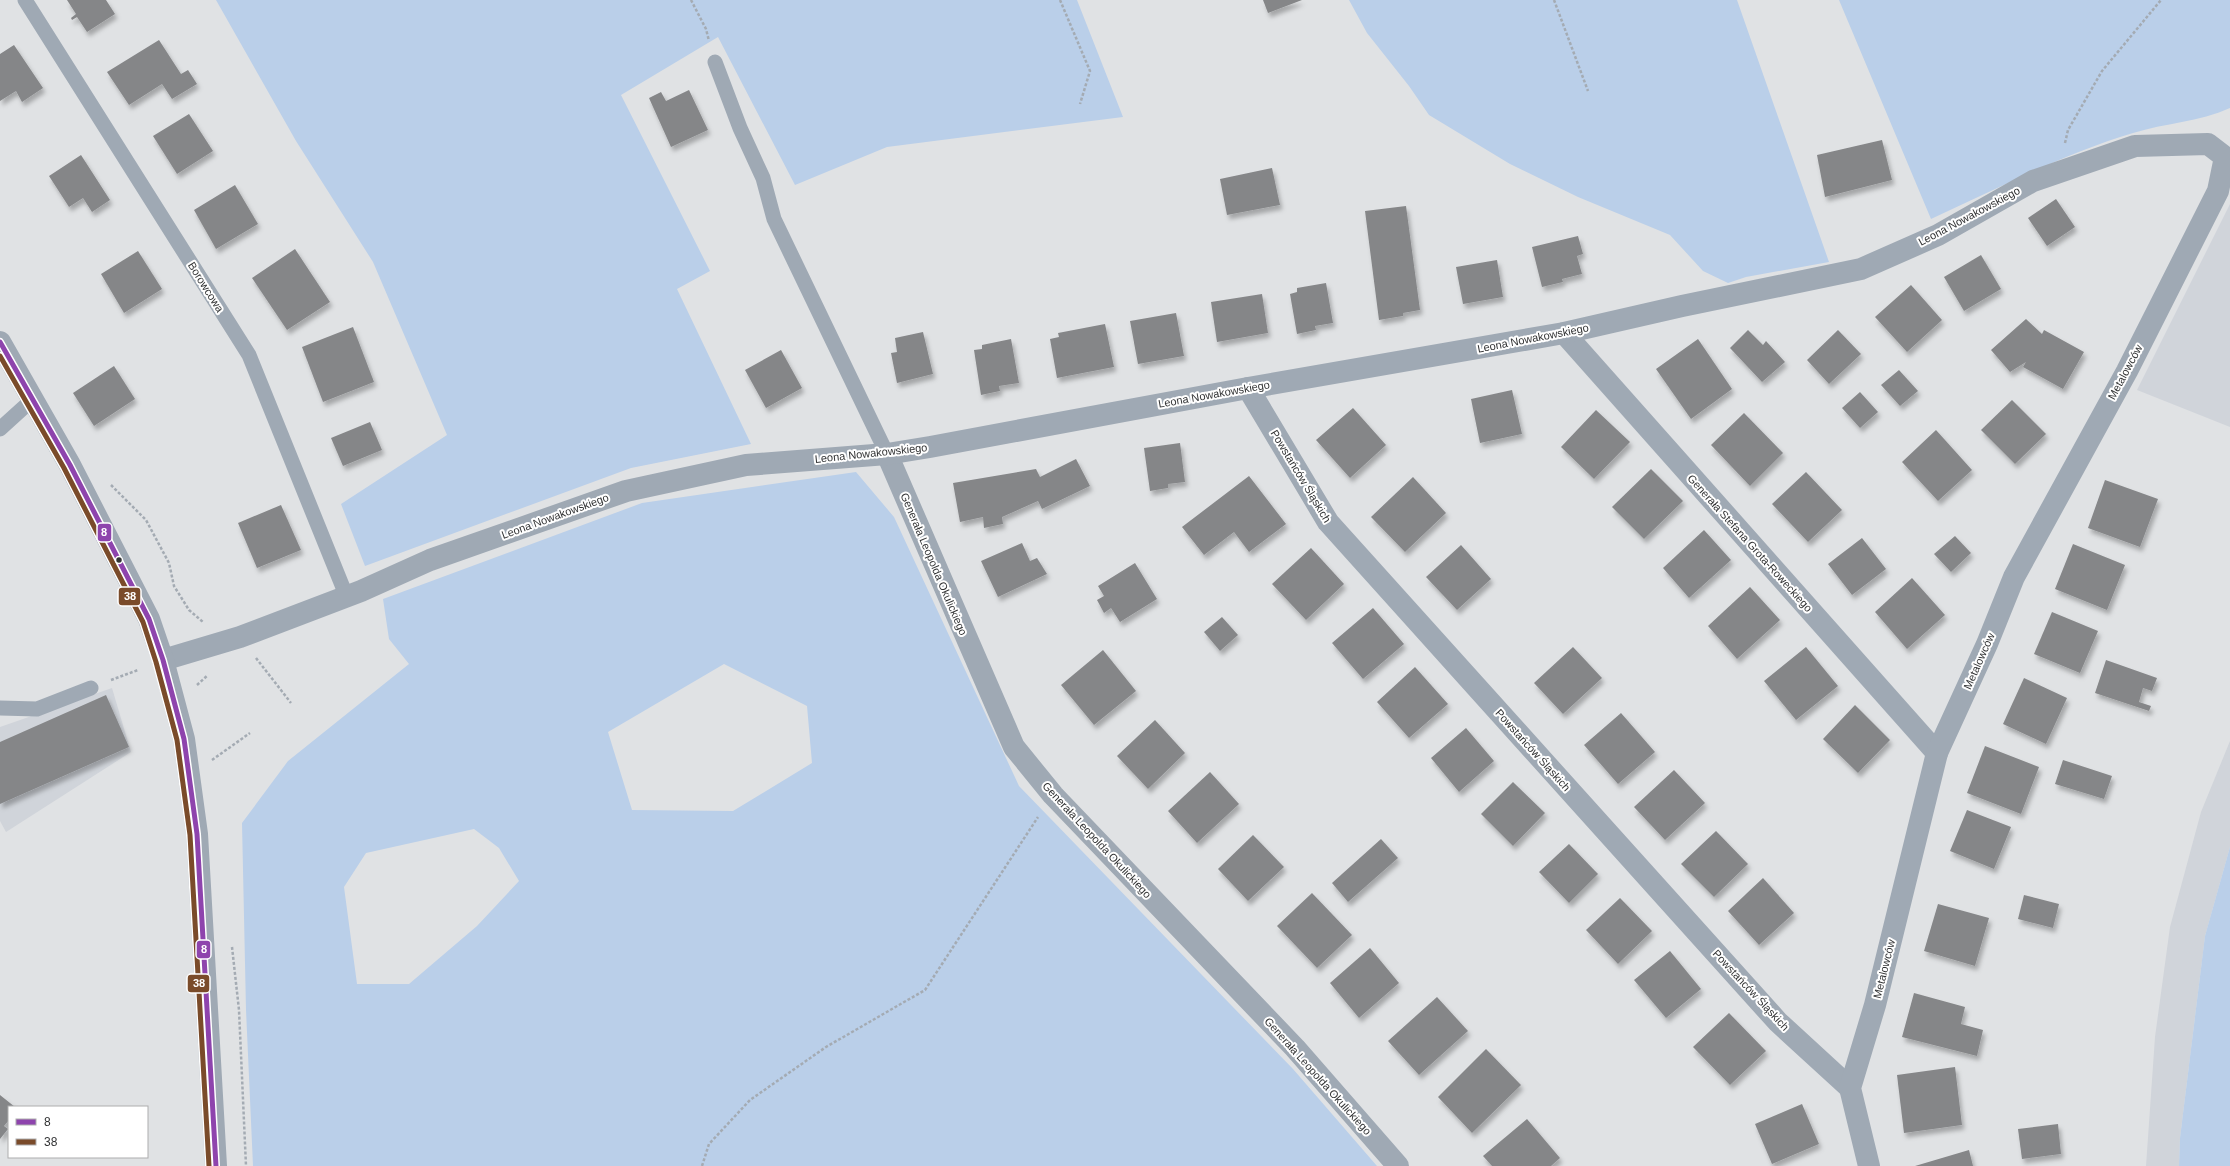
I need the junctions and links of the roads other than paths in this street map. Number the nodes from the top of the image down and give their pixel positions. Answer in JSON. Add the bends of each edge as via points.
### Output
{"nodes":[{"id":1,"x":25,"y":0,"type":"edge"},
{"id":2,"x":715,"y":62,"type":"road end"},
{"id":3,"x":2218,"y":191,"type":"joint"},
{"id":4,"x":1564,"y":334,"type":"junction"},
{"id":5,"x":0,"y":342,"type":"edge"},
{"id":6,"x":1248,"y":388,"type":"junction"},
{"id":7,"x":33,"y":399,"type":"junction"},
{"id":8,"x":0,"y":429,"type":"edge"},
{"id":9,"x":887,"y":454,"type":"junction"},
{"id":10,"x":346,"y":595,"type":"junction"},
{"id":11,"x":163,"y":660,"type":"junction"},
{"id":12,"x":92,"y":688,"type":"road end"},
{"id":13,"x":0,"y":708,"type":"edge"},
{"id":14,"x":1937,"y":753,"type":"junction"},
{"id":15,"x":1850,"y":1088,"type":"junction"},
{"id":16,"x":216,"y":1166,"type":"edge"},
{"id":17,"x":1398,"y":1166,"type":"edge"},
{"id":18,"x":1869,"y":1166,"type":"edge"}],
"edges":[{"from":1,"to":10,"type":"lane","name":"Borowcowa","via":[[249,355]]},
{"from":2,"to":9,"type":"lane","via":[[740,128],[763,178],[774,219]]},
{"from":3,"to":4,"type":"street","name":"Leona Nowakowskiego","via":[[2225,157],[2208,144],[2135,146],[2033,181],[1938,235],[1861,269],[1682,306]]},
{"from":3,"to":14,"type":"street","name":"Metalowców","via":[[2127,371],[2014,577],[1987,644]]},
{"from":4,"to":6,"type":"street","name":"Leona Nowakowskiego"},
{"from":4,"to":14,"type":"street","name":"Generała Stefana Grota-Roweckiego"},
{"from":5,"to":7,"type":"street"},
{"from":6,"to":9,"type":"street","name":"Leona Nowakowskiego"},
{"from":6,"to":15,"type":"street","name":"Powstańców Śląskich","via":[[1328,522],[1778,1022]]},
{"from":7,"to":8,"type":"lane"},
{"from":7,"to":11,"type":"street","via":[[132,582],[149,619]]},
{"from":9,"to":10,"type":"street","name":"Leona Nowakowskiego","via":[[746,465],[626,491],[430,560]]},
{"from":9,"to":17,"type":"street","name":"Generała Leopolda Okulickiego","via":[[1014,747],[1053,795],[1295,1048]]},
{"from":10,"to":11,"type":"street","name":"Leona Nowakowskiego","via":[[240,638]]},
{"from":11,"to":16,"type":"street","via":[[184,739],[197,834]]},
{"from":12,"to":13,"type":"lane","via":[[36,709]]},
{"from":14,"to":15,"type":"street","name":"Metalowców","via":[[1875,1004]]},
{"from":15,"to":18,"type":"street"}]}
